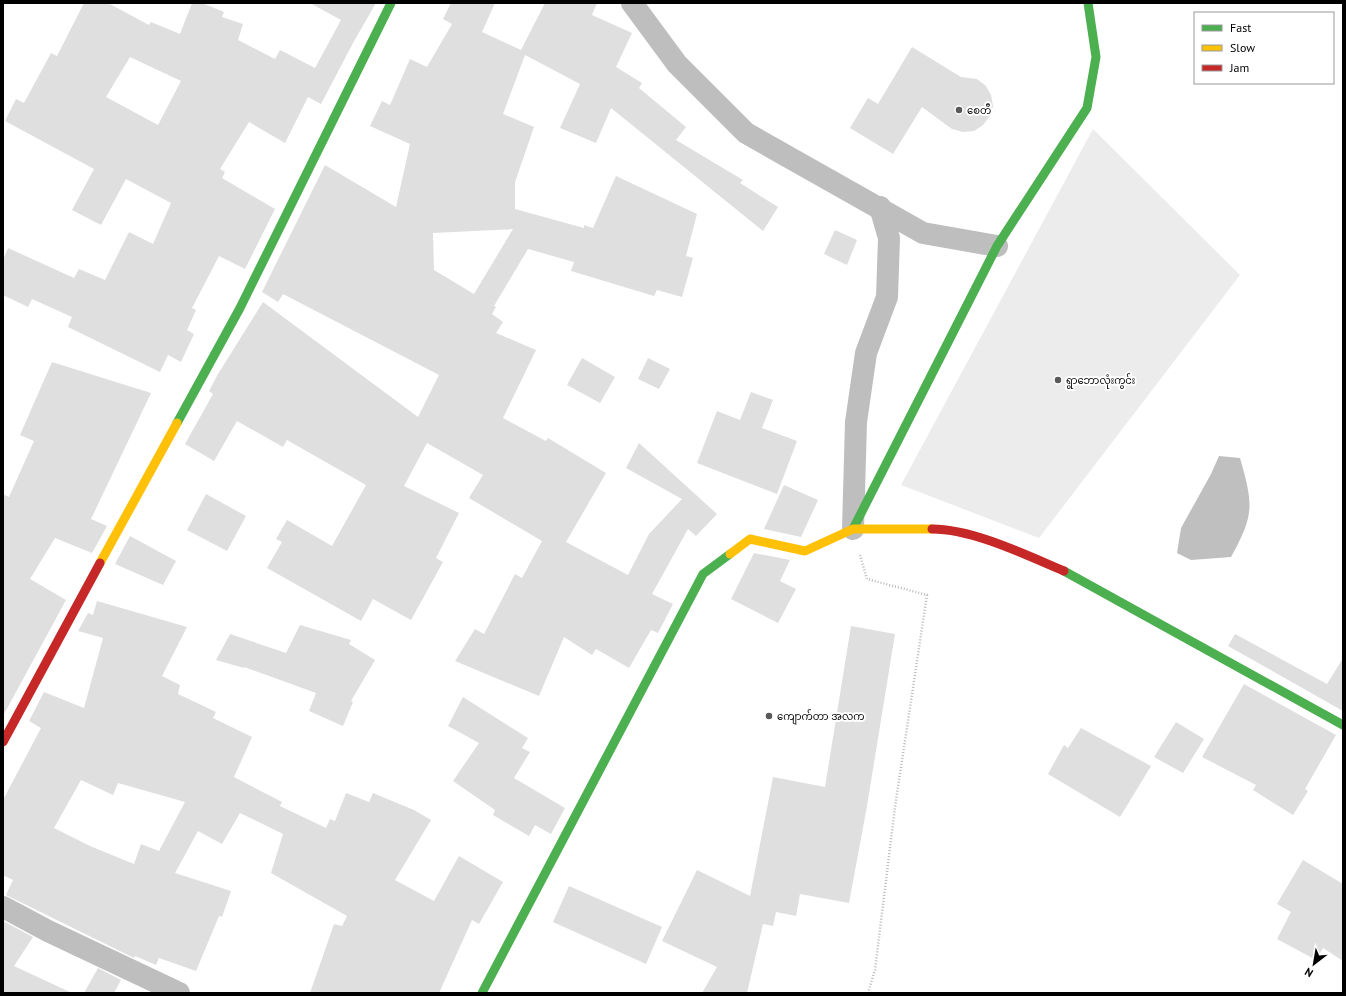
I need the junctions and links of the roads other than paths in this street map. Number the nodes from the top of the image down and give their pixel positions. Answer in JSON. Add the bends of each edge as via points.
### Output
{"nodes":[{"id":1,"x":391,"y":3,"type":"edge"},
{"id":2,"x":632,"y":3,"type":"edge"},
{"id":3,"x":1088,"y":3,"type":"edge"},
{"id":4,"x":880,"y":207,"type":"junction"},
{"id":5,"x":997,"y":246,"type":"junction"},
{"id":6,"x":853,"y":529,"type":"junction"},
{"id":7,"x":1343,"y":724,"type":"edge"},
{"id":8,"x":3,"y":742,"type":"edge"},
{"id":9,"x":3,"y":907,"type":"edge"},
{"id":10,"x":179,"y":993,"type":"edge"},
{"id":11,"x":482,"y":993,"type":"edge"}],
"edges":[{"from":1,"to":8,"type":"street","via":[[240,308]]},
{"from":2,"to":4,"type":"street","via":[[677,64],[746,133]]},
{"from":3,"to":5,"type":"street","via":[[1096,57],[1086,108]]},
{"from":4,"to":5,"type":"street","via":[[923,233]]},
{"from":4,"to":6,"type":"street","via":[[889,238],[887,297],[866,353],[856,422]]},
{"from":5,"to":6,"type":"street"},
{"from":6,"to":7,"type":"street","via":[[942,529],[1001,544],[1074,575]]},
{"from":6,"to":11,"type":"street","via":[[805,551],[750,539],[703,574]]},
{"from":9,"to":10,"type":"street"}]}
